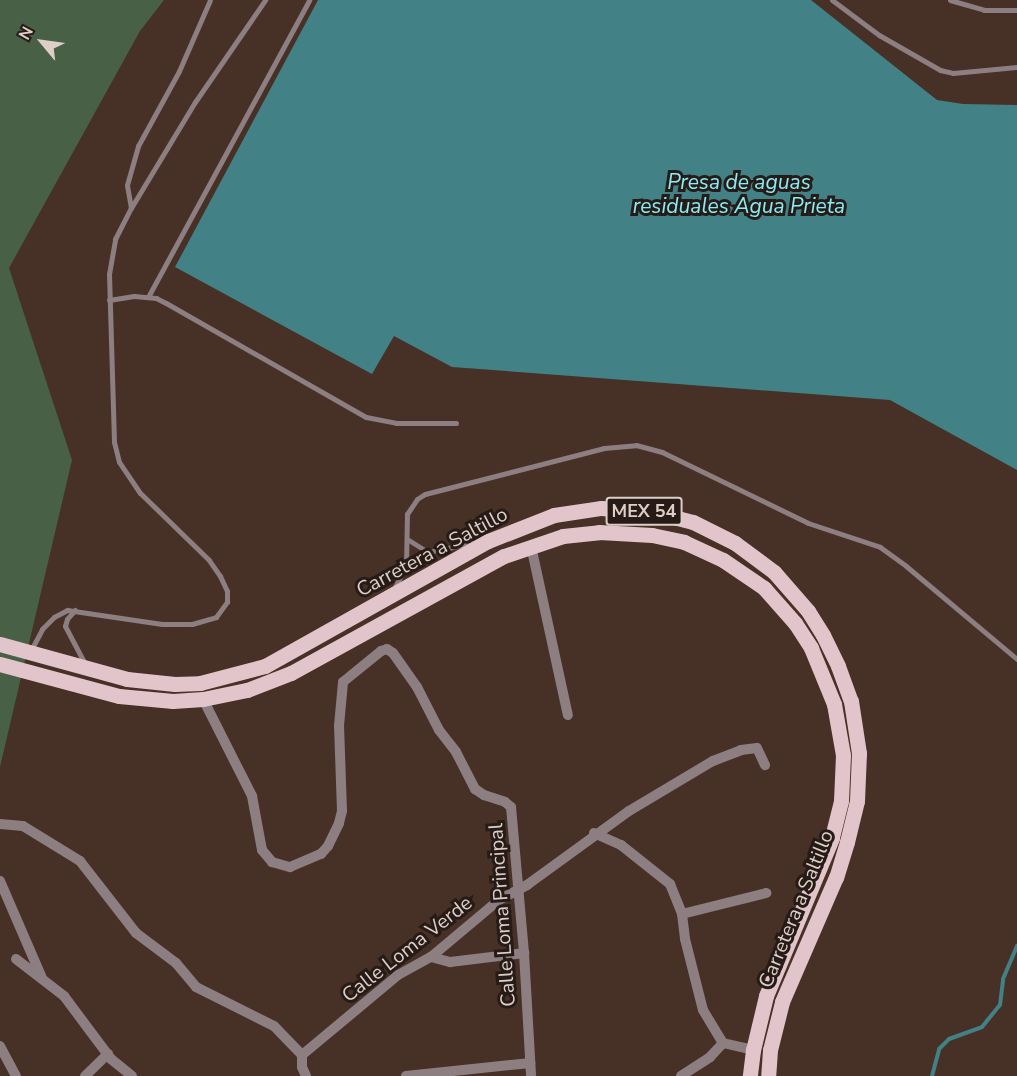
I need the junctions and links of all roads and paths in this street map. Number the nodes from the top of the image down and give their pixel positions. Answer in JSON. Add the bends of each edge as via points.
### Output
{"nodes":[{"id":1,"x":210,"y":0,"type":"edge"},
{"id":2,"x":265,"y":0,"type":"edge"},
{"id":3,"x":309,"y":0,"type":"edge"},
{"id":4,"x":832,"y":0,"type":"edge"},
{"id":5,"x":950,"y":0,"type":"edge"},
{"id":6,"x":1017,"y":10,"type":"edge"},
{"id":7,"x":1017,"y":67,"type":"edge"},
{"id":8,"x":131,"y":208,"type":"junction"},
{"id":9,"x":148,"y":297,"type":"junction"},
{"id":10,"x":109,"y":300,"type":"junction"},
{"id":11,"x":456,"y":423,"type":"dead end"},
{"id":12,"x":407,"y":539,"type":"junction"},
{"id":13,"x":488,"y":541,"type":"junction"},
{"id":14,"x":531,"y":546,"type":"junction"},
{"id":15,"x":387,"y":600,"type":"junction"},
{"id":16,"x":75,"y":610,"type":"junction"},
{"id":17,"x":0,"y":644,"type":"edge"},
{"id":18,"x":30,"y":652,"type":"junction"},
{"id":19,"x":1017,"y":659,"type":"edge"},
{"id":20,"x":0,"y":664,"type":"edge"},
{"id":21,"x":87,"y":669,"type":"junction"},
{"id":22,"x":203,"y":699,"type":"junction"},
{"id":23,"x":568,"y":716,"type":"dead end"},
{"id":24,"x":765,"y":765,"type":"dead end"},
{"id":25,"x":0,"y":824,"type":"edge"},
{"id":26,"x":594,"y":833,"type":"junction"},
{"id":27,"x":0,"y":881,"type":"edge"},
{"id":28,"x":518,"y":891,"type":"junction"},
{"id":29,"x":766,"y":893,"type":"dead end"},
{"id":30,"x":682,"y":914,"type":"junction"},
{"id":31,"x":524,"y":954,"type":"junction"},
{"id":32,"x":431,"y":957,"type":"junction"},
{"id":33,"x":16,"y":959,"type":"dead end"},
{"id":34,"x":42,"y":978,"type":"junction"},
{"id":35,"x":723,"y":1043,"type":"junction"},
{"id":36,"x":0,"y":1046,"type":"edge"},
{"id":37,"x":753,"y":1050,"type":"junction"},
{"id":38,"x":108,"y":1054,"type":"junction"},
{"id":39,"x":302,"y":1055,"type":"junction"},
{"id":40,"x":530,"y":1063,"type":"junction"},
{"id":41,"x":16,"y":1076,"type":"edge"},
{"id":42,"x":85,"y":1076,"type":"edge"},
{"id":43,"x":132,"y":1076,"type":"edge"},
{"id":44,"x":306,"y":1076,"type":"edge"},
{"id":45,"x":406,"y":1076,"type":"edge"},
{"id":46,"x":531,"y":1076,"type":"edge"},
{"id":47,"x":681,"y":1076,"type":"edge"},
{"id":48,"x":750,"y":1076,"type":"edge"},
{"id":49,"x":768,"y":1076,"type":"edge"}],
"edges":[{"from":1,"to":8,"type":"lane","via":[[179,71],[134,154],[127,185]]},
{"from":2,"to":8,"type":"lane","via":[[195,102]]},
{"from":3,"to":9,"type":"lane"},
{"from":4,"to":7,"type":"lane","via":[[879,35],[940,70],[953,73]]},
{"from":5,"to":6,"type":"lane","via":[[984,10]]},
{"from":8,"to":10,"type":"lane","via":[[115,239]]},
{"from":9,"to":10,"type":"lane"},
{"from":9,"to":11,"type":"lane","via":[[166,303],[366,417],[396,423]]},
{"from":10,"to":16,"type":"lane","via":[[114,442],[119,462],[140,493],[208,560],[227,591],[227,602],[216,617],[192,624],[162,624]]},
{"from":12,"to":13,"type":"lane","via":[[428,552]]},
{"from":12,"to":15,"type":"lane","via":[[405,571]]},
{"from":12,"to":19,"type":"lane","via":[[405,523],[411,506],[436,489],[604,448],[636,445],[662,452],[798,519],[879,547]]},
{"from":13,"to":15,"type":"main road","name":"Carretera a Saltillo","number":"MEX 54"},
{"from":13,"to":49,"type":"main road","name":"Carretera a Saltillo","number":"MEX 54","via":[[554,515],[578,510],[629,509],[672,516],[712,531],[755,556],[787,586],[823,636],[845,682],[856,724],[857,801],[836,877],[782,1002]]},
{"from":14,"to":22,"type":"main road","name":"Carretera a Saltillo","number":"MEX 54","via":[[478,569],[291,674],[247,690]]},
{"from":14,"to":23,"type":"street"},
{"from":14,"to":37,"type":"main road","name":"Carretera a Saltillo","number":"MEX 54","via":[[581,533],[626,532],[671,539],[704,550],[746,573],[775,599],[795,623],[822,671],[840,728],[841,801],[819,872],[766,996]]},
{"from":15,"to":21,"type":"main road","name":"Carretera a Saltillo","number":"MEX 54","via":[[265,666],[223,679],[200,683],[146,682]]},
{"from":16,"to":18,"type":"lane","via":[[67,610],[48,622]]},
{"from":16,"to":21,"type":"lane","via":[[65,626]]},
{"from":17,"to":18,"type":"main road","name":"Carretera a Saltillo","number":"MEX 54"},
{"from":18,"to":21,"type":"main road","name":"Carretera a Saltillo","number":"MEX 54"},
{"from":20,"to":22,"type":"main road","name":"Carretera a Saltillo","number":"MEX 54","via":[[119,696],[173,701]]},
{"from":22,"to":28,"type":"street","name":"Calle Loma Principal","via":[[252,796],[262,850],[279,865],[290,867],[313,859],[328,846],[342,811],[341,686],[381,651],[391,651],[417,687],[475,789],[511,807]]},
{"from":24,"to":26,"type":"street","name":"Calle Loma Verde","via":[[755,747],[733,753]]},
{"from":25,"to":39,"type":"street","via":[[23,826],[80,861],[136,933],[169,957],[196,987],[274,1026]]},
{"from":26,"to":28,"type":"street","name":"Calle Loma Verde"},
{"from":26,"to":30,"type":"street","via":[[621,845],[661,875],[678,897]]},
{"from":27,"to":34,"type":"street"},
{"from":28,"to":31,"type":"street","name":"Calle Loma Principal"},
{"from":28,"to":32,"type":"street","name":"Calle Loma Verde","via":[[500,900]]},
{"from":29,"to":30,"type":"street"},
{"from":30,"to":35,"type":"street","via":[[703,1011]]},
{"from":31,"to":32,"type":"street","via":[[450,962]]},
{"from":31,"to":40,"type":"street","name":"Calle Loma Principal"},
{"from":32,"to":39,"type":"street","name":"Calle Loma Verde","via":[[398,975]]},
{"from":33,"to":34,"type":"street"},
{"from":34,"to":38,"type":"street","via":[[64,996]]},
{"from":35,"to":37,"type":"street"},
{"from":35,"to":47,"type":"street"},
{"from":36,"to":41,"type":"street"},
{"from":37,"to":48,"type":"main road","name":"Carretera a Saltillo","number":"MEX 54"},
{"from":38,"to":42,"type":"street"},
{"from":38,"to":43,"type":"street"},
{"from":39,"to":44,"type":"street"},
{"from":40,"to":45,"type":"street"},
{"from":40,"to":46,"type":"street","name":"Calle Loma Principal"}]}
